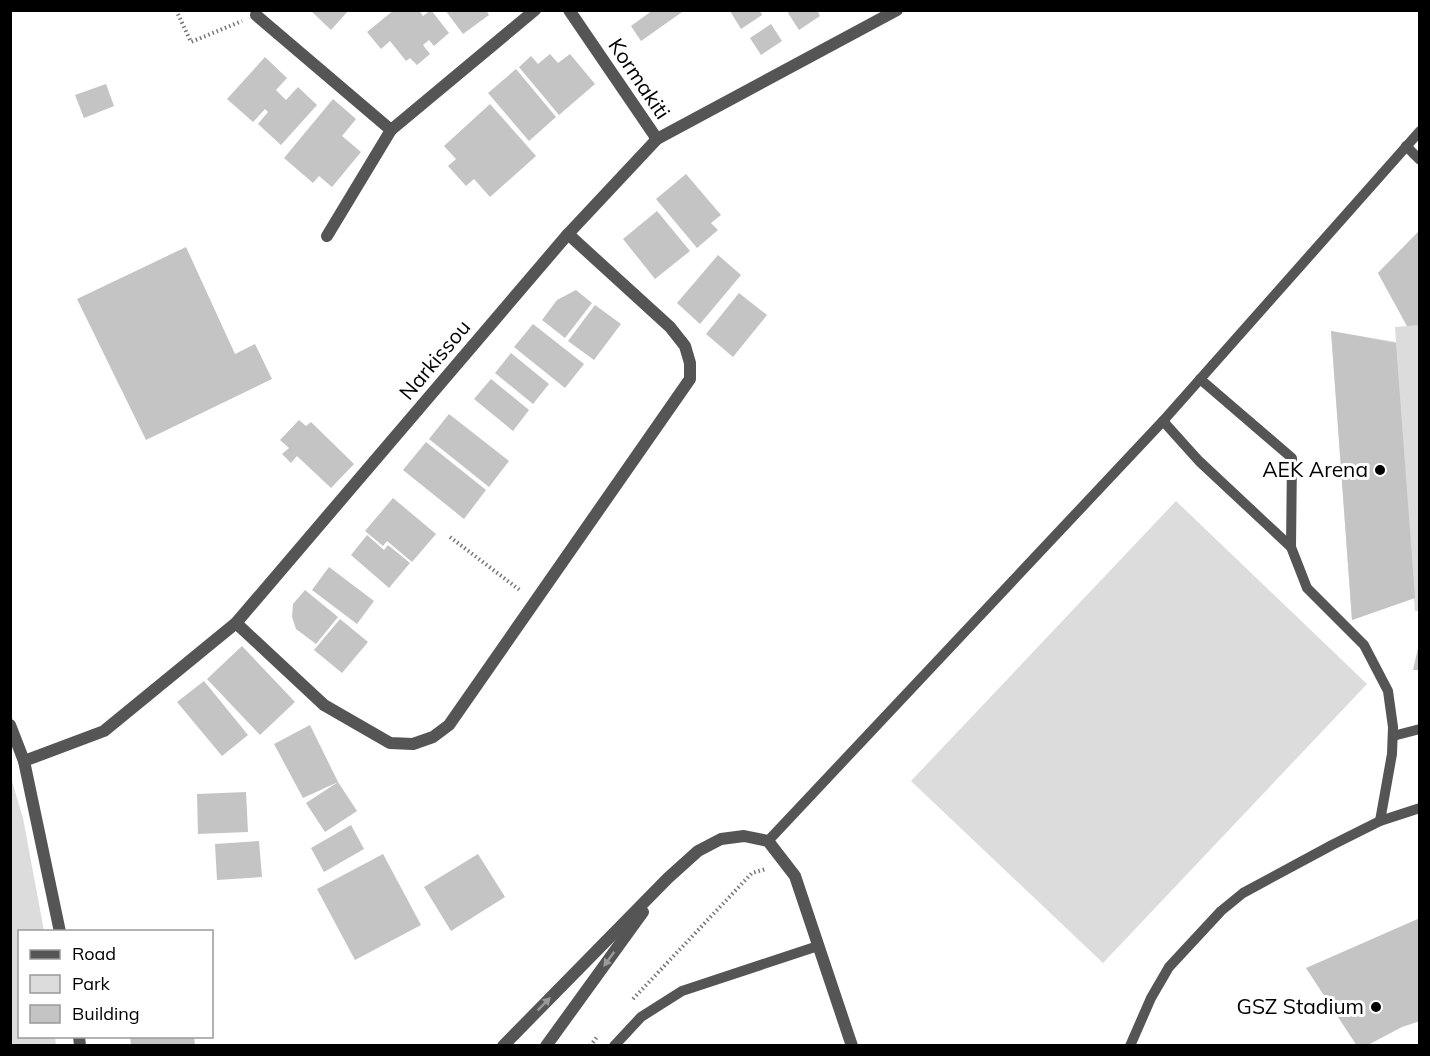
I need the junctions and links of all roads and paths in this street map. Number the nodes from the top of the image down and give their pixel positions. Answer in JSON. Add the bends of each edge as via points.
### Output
{"nodes":[{"id":1,"x":177,"y":10,"type":"edge"},
{"id":2,"x":536,"y":10,"type":"edge"},
{"id":3,"x":569,"y":10,"type":"edge"},
{"id":4,"x":897,"y":10,"type":"edge"},
{"id":5,"x":256,"y":15,"type":"joint"},
{"id":6,"x":390,"y":130,"type":"junction"},
{"id":7,"x":1419,"y":131,"type":"edge"},
{"id":8,"x":657,"y":139,"type":"junction"},
{"id":9,"x":1406,"y":146,"type":"junction"},
{"id":10,"x":1419,"y":160,"type":"edge"},
{"id":11,"x":568,"y":234,"type":"junction"},
{"id":12,"x":327,"y":236,"type":"dead end"},
{"id":13,"x":1200,"y":379,"type":"junction"},
{"id":14,"x":1163,"y":421,"type":"junction"},
{"id":15,"x":450,"y":537,"type":"dead end"},
{"id":16,"x":1291,"y":547,"type":"junction"},
{"id":17,"x":535,"y":602,"type":"junction"},
{"id":18,"x":236,"y":623,"type":"junction"},
{"id":19,"x":10,"y":726,"type":"edge"},
{"id":20,"x":1419,"y":729,"type":"edge"},
{"id":21,"x":1393,"y":736,"type":"junction"},
{"id":22,"x":24,"y":761,"type":"junction"},
{"id":23,"x":1419,"y":808,"type":"edge"},
{"id":24,"x":1380,"y":821,"type":"junction"},
{"id":25,"x":768,"y":841,"type":"junction"},
{"id":26,"x":781,"y":857,"type":"junction"},
{"id":27,"x":668,"y":878,"type":"junction"},
{"id":28,"x":60,"y":930,"type":"edge"},
{"id":29,"x":818,"y":945,"type":"junction"},
{"id":30,"x":630,"y":1002,"type":"dead end"},
{"id":31,"x":598,"y":1037,"type":"dead end"},
{"id":32,"x":503,"y":1046,"type":"edge"},
{"id":33,"x":546,"y":1046,"type":"edge"},
{"id":34,"x":590,"y":1046,"type":"edge"},
{"id":35,"x":614,"y":1046,"type":"edge"},
{"id":36,"x":852,"y":1046,"type":"edge"},
{"id":37,"x":1130,"y":1046,"type":"edge"}],
"edges":[{"from":1,"to":5,"type":"path","via":[[191,42]]},
{"from":2,"to":6,"type":"street"},
{"from":3,"to":8,"type":"street","name":"Kormakiti"},
{"from":4,"to":8,"type":"street","name":"Narkissou"},
{"from":5,"to":6,"type":"street"},
{"from":6,"to":12,"type":"street"},
{"from":7,"to":9,"type":"lane"},
{"from":8,"to":11,"type":"street","name":"Narkissou"},
{"from":9,"to":10,"type":"lane"},
{"from":9,"to":13,"type":"lane"},
{"from":11,"to":17,"type":"street","via":[[670,327],[685,346],[690,379]]},
{"from":11,"to":18,"type":"street","name":"Narkissou"},
{"from":13,"to":14,"type":"lane"},
{"from":13,"to":16,"type":"lane","via":[[1292,458]]},
{"from":14,"to":16,"type":"lane","via":[[1199,461]]},
{"from":14,"to":25,"type":"lane"},
{"from":15,"to":17,"type":"path"},
{"from":16,"to":21,"type":"lane","via":[[1307,588],[1369,654],[1388,691]]},
{"from":17,"to":18,"type":"street","via":[[449,725],[433,737],[413,744],[390,743],[324,705]]},
{"from":18,"to":22,"type":"street","name":"Narkissou","via":[[104,731]]},
{"from":19,"to":22,"type":"street"},
{"from":20,"to":21,"type":"lane"},
{"from":21,"to":24,"type":"lane"},
{"from":22,"to":28,"type":"street"},
{"from":23,"to":24,"type":"lane"},
{"from":24,"to":37,"type":"lane","via":[[1243,894],[1221,911],[1169,967]]},
{"from":25,"to":26,"type":"street"},
{"from":25,"to":27,"type":"street","via":[[744,836],[720,839],[698,851]]},
{"from":26,"to":29,"type":"street","via":[[795,876]]},
{"from":26,"to":30,"type":"path","via":[[752,873]]},
{"from":32,"to":27,"type":"street","one_way":true},
{"from":27,"to":33,"type":"street","one_way":true},
{"from":29,"to":35,"type":"lane","via":[[682,991],[641,1017]]},
{"from":29,"to":36,"type":"street"},
{"from":31,"to":34,"type":"path"}]}
